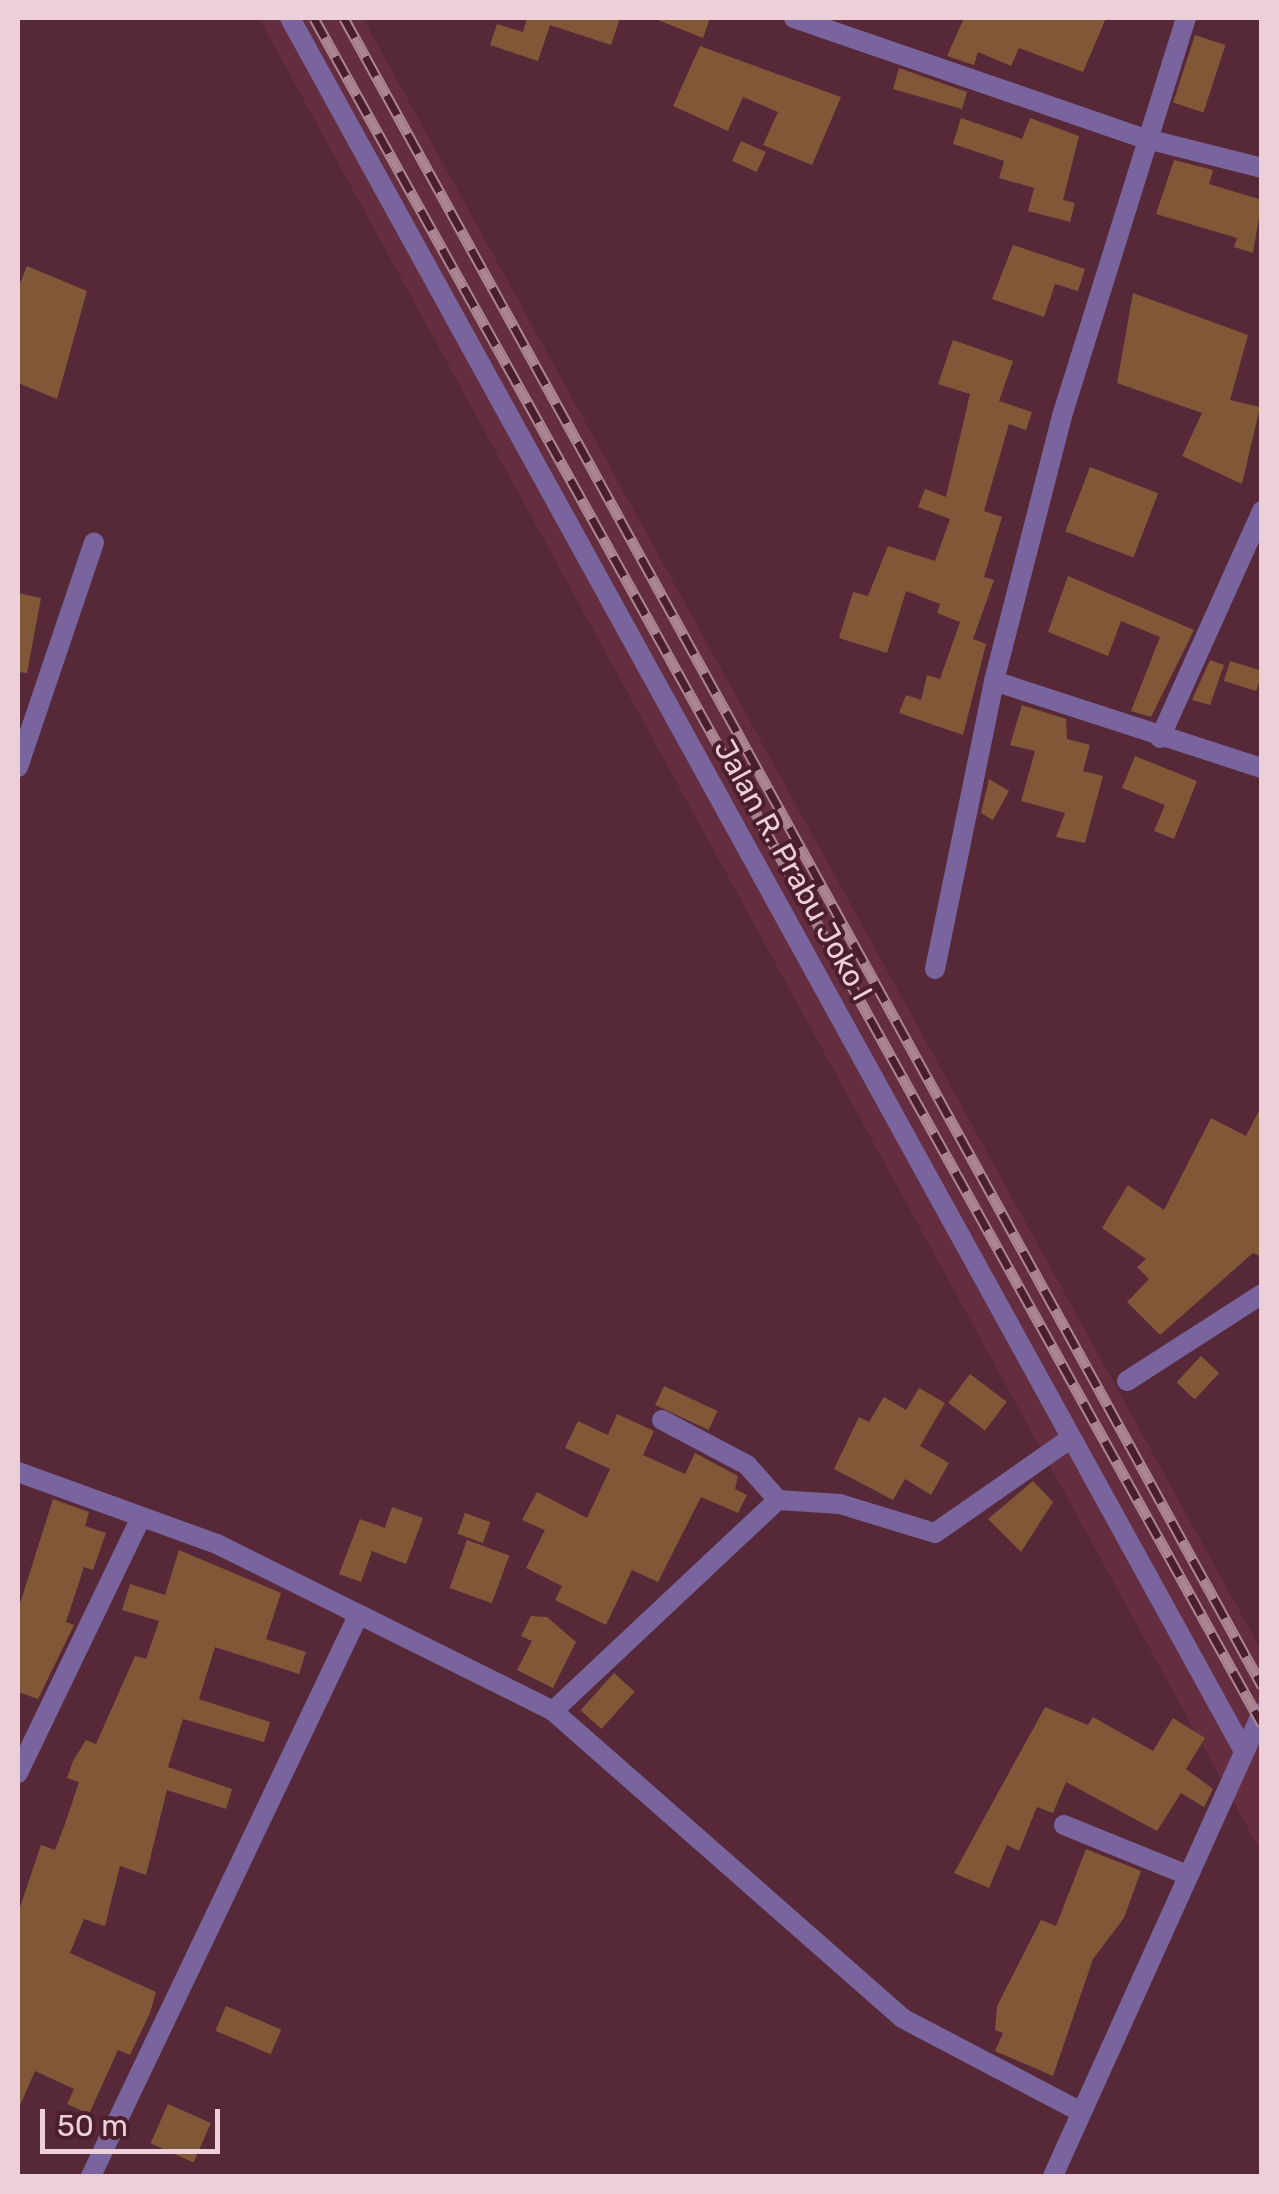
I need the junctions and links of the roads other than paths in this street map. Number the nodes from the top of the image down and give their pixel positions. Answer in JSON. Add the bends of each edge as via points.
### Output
{"nodes":[{"id":1,"x":290,"y":18,"type":"edge"},
{"id":2,"x":794,"y":18,"type":"edge"},
{"id":3,"x":1186,"y":18,"type":"edge"},
{"id":4,"x":1143,"y":138,"type":"junction"},
{"id":5,"x":1262,"y":168,"type":"edge"},
{"id":6,"x":1262,"y":510,"type":"edge"},
{"id":7,"x":94,"y":544,"type":"dead end"},
{"id":8,"x":994,"y":681,"type":"junction"},
{"id":9,"x":1160,"y":738,"type":"junction"},
{"id":10,"x":18,"y":767,"type":"edge"},
{"id":11,"x":1262,"y":768,"type":"edge"},
{"id":12,"x":936,"y":969,"type":"dead end"},
{"id":13,"x":1262,"y":1294,"type":"edge"},
{"id":14,"x":1127,"y":1381,"type":"dead end"},
{"id":15,"x":662,"y":1420,"type":"dead end"},
{"id":16,"x":1071,"y":1438,"type":"junction"},
{"id":17,"x":18,"y":1472,"type":"edge"},
{"id":18,"x":778,"y":1500,"type":"junction"},
{"id":19,"x":140,"y":1517,"type":"junction"},
{"id":20,"x":356,"y":1618,"type":"junction"},
{"id":21,"x":553,"y":1711,"type":"junction"},
{"id":22,"x":1262,"y":1713,"type":"edge"},
{"id":23,"x":1244,"y":1751,"type":"junction"},
{"id":24,"x":18,"y":1773,"type":"edge"},
{"id":25,"x":1064,"y":1825,"type":"dead end"},
{"id":26,"x":1187,"y":1876,"type":"junction"},
{"id":27,"x":1081,"y":2112,"type":"junction"},
{"id":28,"x":90,"y":2176,"type":"edge"},
{"id":29,"x":1053,"y":2176,"type":"edge"}],
"edges":[{"from":1,"to":16,"type":"street","name":"Jalan R. Prabu Joko I"},
{"from":2,"to":4,"type":"street"},
{"from":3,"to":4,"type":"street"},
{"from":4,"to":5,"type":"street"},
{"from":4,"to":8,"type":"street"},
{"from":6,"to":9,"type":"street"},
{"from":7,"to":10,"type":"street"},
{"from":8,"to":9,"type":"street"},
{"from":8,"to":12,"type":"street"},
{"from":9,"to":11,"type":"street"},
{"from":13,"to":14,"type":"street"},
{"from":15,"to":18,"type":"street","via":[[747,1465]]},
{"from":16,"to":18,"type":"street","via":[[935,1533],[840,1504]]},
{"from":16,"to":23,"type":"street","name":"Jalan R. Prabu Joko I"},
{"from":17,"to":19,"type":"street"},
{"from":18,"to":21,"type":"street"},
{"from":19,"to":20,"type":"street","via":[[217,1544]]},
{"from":19,"to":24,"type":"street"},
{"from":20,"to":21,"type":"street"},
{"from":20,"to":28,"type":"street"},
{"from":21,"to":27,"type":"street","via":[[902,2018]]},
{"from":22,"to":23,"type":"street"},
{"from":23,"to":26,"type":"street"},
{"from":25,"to":26,"type":"street"},
{"from":26,"to":27,"type":"street"},
{"from":27,"to":29,"type":"street"}]}
